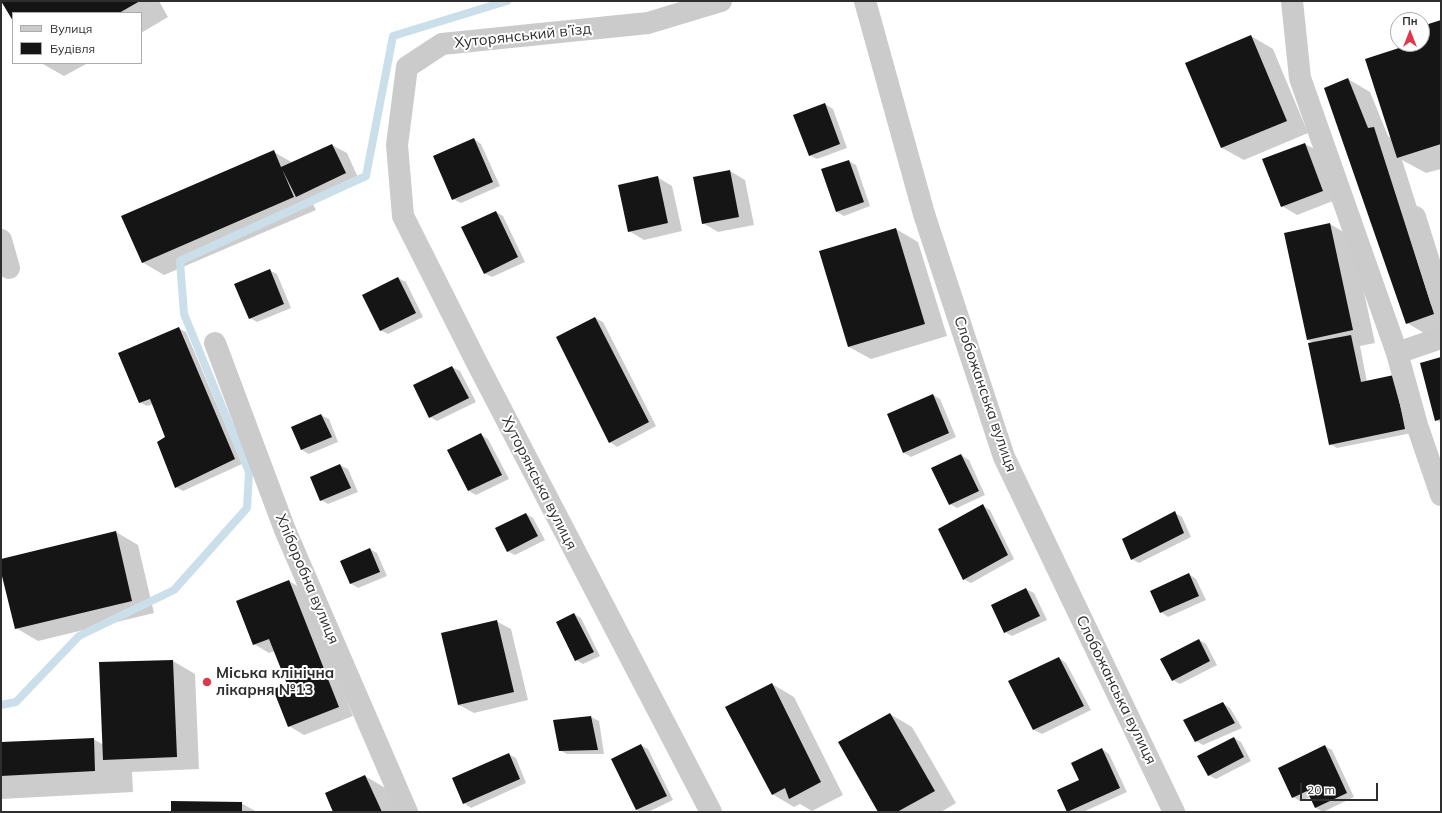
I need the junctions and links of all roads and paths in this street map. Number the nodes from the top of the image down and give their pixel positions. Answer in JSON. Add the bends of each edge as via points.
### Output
{"nodes":[{"id":1,"x":720,"y":1,"type":"edge"},
{"id":2,"x":865,"y":1,"type":"edge"},
{"id":3,"x":1292,"y":1,"type":"edge"},
{"id":4,"x":397,"y":145,"type":"joint"},
{"id":5,"x":1415,"y":217,"type":"dead end"},
{"id":6,"x":1,"y":240,"type":"edge"},
{"id":7,"x":9,"y":268,"type":"dead end"},
{"id":8,"x":1441,"y":300,"type":"edge"},
{"id":9,"x":1441,"y":338,"type":"edge"},
{"id":10,"x":215,"y":343,"type":"dead end"},
{"id":11,"x":1398,"y":353,"type":"junction"},
{"id":12,"x":1441,"y":495,"type":"edge"},
{"id":13,"x":406,"y":812,"type":"edge"},
{"id":14,"x":711,"y":812,"type":"edge"},
{"id":15,"x":1174,"y":812,"type":"edge"}],
"edges":[{"from":1,"to":4,"type":"street","name":"Хуторянський в’їзд","via":[[648,23],[442,44],[407,67]]},
{"from":2,"to":15,"type":"street","name":"Слобожанська вулиця","via":[[924,214],[1004,457]]},
{"from":3,"to":11,"type":"street","via":[[1300,78]]},
{"from":4,"to":14,"type":"street","name":"Хуторянська вулиця","via":[[403,216]]},
{"from":5,"to":8,"type":"street"},
{"from":6,"to":7,"type":"street"},
{"from":9,"to":11,"type":"street"},
{"from":10,"to":13,"type":"street","name":"Хліборобна вулиця","via":[[285,530]]},
{"from":11,"to":12,"type":"street","via":[[1417,425]]}]}
